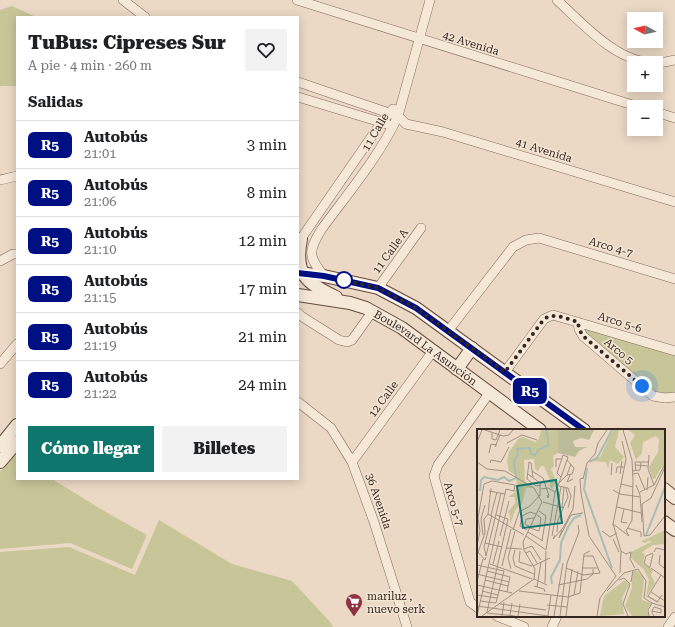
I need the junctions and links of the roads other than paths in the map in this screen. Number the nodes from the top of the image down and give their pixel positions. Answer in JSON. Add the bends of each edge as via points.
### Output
{"nodes":[{"id":1,"x":123,"y":0,"type":"edge"},
{"id":2,"x":297,"y":0,"type":"edge"},
{"id":3,"x":430,"y":0,"type":"edge"},
{"id":4,"x":557,"y":0,"type":"edge"},
{"id":5,"x":145,"y":16,"type":"edge"},
{"id":6,"x":419,"y":39,"type":"junction"},
{"id":7,"x":675,"y":60,"type":"edge"},
{"id":8,"x":299,"y":82,"type":"edge"},
{"id":9,"x":299,"y":97,"type":"edge"},
{"id":10,"x":627,"y":104,"type":"edge"},
{"id":11,"x":663,"y":114,"type":"edge"},
{"id":12,"x":394,"y":118,"type":"junction"},
{"id":13,"x":675,"y":118,"type":"edge"},
{"id":14,"x":381,"y":123,"type":"junction"},
{"id":15,"x":16,"y":176,"type":"edge"},
{"id":16,"x":0,"y":180,"type":"edge"},
{"id":17,"x":675,"y":202,"type":"edge"},
{"id":18,"x":421,"y":228,"type":"dead end"},
{"id":19,"x":300,"y":241,"type":"edge"},
{"id":20,"x":16,"y":254,"type":"edge"},
{"id":21,"x":299,"y":260,"type":"edge"},
{"id":22,"x":0,"y":261,"type":"edge"},
{"id":23,"x":300,"y":273,"type":"edge"},
{"id":24,"x":324,"y":276,"type":"junction"},
{"id":25,"x":675,"y":278,"type":"edge"},
{"id":26,"x":378,"y":288,"type":"junction"},
{"id":27,"x":299,"y":295,"type":"edge"},
{"id":28,"x":350,"y":303,"type":"junction"},
{"id":29,"x":372,"y":312,"type":"junction"},
{"id":30,"x":299,"y":314,"type":"edge"},
{"id":31,"x":578,"y":322,"type":"junction"},
{"id":32,"x":448,"y":331,"type":"junction"},
{"id":33,"x":16,"y":345,"type":"edge"},
{"id":34,"x":472,"y":348,"type":"junction"},
{"id":35,"x":674,"y":349,"type":"edge"},
{"id":36,"x":433,"y":351,"type":"junction"},
{"id":37,"x":0,"y":364,"type":"edge"},
{"id":38,"x":457,"y":369,"type":"junction"},
{"id":39,"x":505,"y":372,"type":"junction"},
{"id":40,"x":490,"y":392,"type":"junction"},
{"id":41,"x":675,"y":397,"type":"edge"},
{"id":42,"x":299,"y":403,"type":"edge"},
{"id":43,"x":16,"y":426,"type":"edge"},
{"id":44,"x":539,"y":429,"type":"edge"},
{"id":45,"x":583,"y":429,"type":"edge"},
{"id":46,"x":16,"y":443,"type":"edge"},
{"id":47,"x":0,"y":446,"type":"edge"},
{"id":48,"x":0,"y":462,"type":"edge"},
{"id":49,"x":352,"y":462,"type":"junction"},
{"id":50,"x":665,"y":490,"type":"edge"},
{"id":51,"x":675,"y":498,"type":"edge"},
{"id":52,"x":665,"y":523,"type":"edge"},
{"id":53,"x":675,"y":530,"type":"edge"},
{"id":54,"x":477,"y":607,"type":"edge"},
{"id":55,"x":499,"y":617,"type":"edge"},
{"id":56,"x":557,"y":617,"type":"edge"},
{"id":57,"x":675,"y":618,"type":"edge"},
{"id":58,"x":406,"y":627,"type":"edge"},
{"id":59,"x":524,"y":627,"type":"edge"},
{"id":60,"x":552,"y":627,"type":"edge"},
{"id":61,"x":668,"y":627,"type":"edge"}],
"edges":[{"from":1,"to":5,"type":"street"},
{"from":2,"to":6,"type":"street","name":"42 Avenida"},
{"from":3,"to":6,"type":"street"},
{"from":4,"to":7,"type":"street","via":[[619,53],[644,62]]},
{"from":6,"to":10,"type":"street","name":"42 Avenida"},
{"from":6,"to":12,"type":"street","name":"11 Calle","via":[[401,103]]},
{"from":8,"to":12,"type":"street","name":"41 Avenida"},
{"from":9,"to":14,"type":"street"},
{"from":11,"to":13,"type":"street"},
{"from":12,"to":14,"type":"street","name":"11 Calle"},
{"from":12,"to":17,"type":"street","name":"41 Avenida","via":[[406,124],[443,132]]},
{"from":12,"to":24,"type":"street","name":"11 Calle","via":[[379,151],[314,243],[312,259]]},
{"from":14,"to":19,"type":"street","name":"11 Calle"},
{"from":15,"to":16,"type":"street"},
{"from":18,"to":26,"type":"street","name":"11 Calle A"},
{"from":20,"to":22,"type":"street"},
{"from":21,"to":23,"type":"main road"},
{"from":23,"to":24,"type":"main road"},
{"from":23,"to":28,"type":"main road","via":[[318,288]]},
{"from":24,"to":26,"type":"main road"},
{"from":25,"to":32,"type":"street","name":"Arco 4-7","via":[[539,238],[526,240],[514,247]]},
{"from":26,"to":32,"type":"main road","via":[[416,308]]},
{"from":27,"to":28,"type":"main road","name":"Boulevard La Asunción"},
{"from":28,"to":29,"type":"main road","name":"Boulevard La Asunción"},
{"from":29,"to":30,"type":"street","via":[[352,340],[347,342],[339,340]]},
{"from":29,"to":36,"type":"main road","name":"Boulevard La Asunción","via":[[402,328]]},
{"from":31,"to":35,"type":"street","name":"Arco 5-6"},
{"from":31,"to":39,"type":"street","name":"Arco 5-6","via":[[559,316],[544,319]]},
{"from":31,"to":41,"type":"street","name":"Arco 5","via":[[583,336],[653,396]]},
{"from":32,"to":34,"type":"main road"},
{"from":33,"to":37,"type":"street"},
{"from":34,"to":38,"type":"main road"},
{"from":34,"to":39,"type":"main road"},
{"from":36,"to":38,"type":"main road","name":"Boulevard La Asunción"},
{"from":36,"to":49,"type":"street","name":"12 Calle"},
{"from":38,"to":40,"type":"main road","name":"Boulevard La Asunción"},
{"from":39,"to":45,"type":"main road"},
{"from":40,"to":44,"type":"main road","name":"Boulevard La Asunción"},
{"from":40,"to":54,"type":"street","name":"Arco 5-7","via":[[438,464],[434,476],[470,602]]},
{"from":42,"to":49,"type":"street","name":"36 Avenida","via":[[331,428]]},
{"from":43,"to":47,"type":"main road"},
{"from":46,"to":48,"type":"main road"},
{"from":49,"to":58,"type":"street","name":"36 Avenida","via":[[374,522]]},
{"from":50,"to":51,"type":"main road"},
{"from":52,"to":53,"type":"main road"},
{"from":55,"to":59,"type":"street"},
{"from":56,"to":60,"type":"street"},
{"from":57,"to":61,"type":"street"}]}
